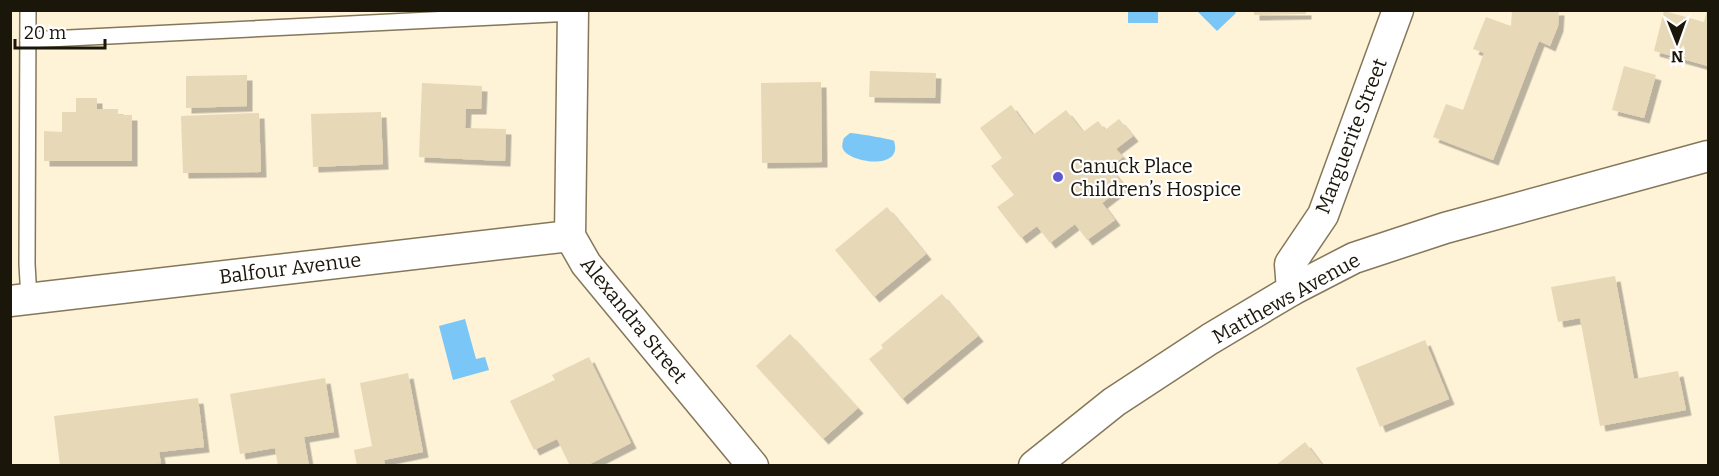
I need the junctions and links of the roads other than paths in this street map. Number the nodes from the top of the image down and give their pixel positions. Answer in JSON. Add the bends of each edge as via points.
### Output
{"nodes":[{"id":1,"x":28,"y":10,"type":"edge"},
{"id":2,"x":1398,"y":10,"type":"edge"},
{"id":3,"x":573,"y":12,"type":"edge"},
{"id":4,"x":28,"y":39,"type":"junction"},
{"id":5,"x":1708,"y":156,"type":"edge"},
{"id":6,"x":570,"y":236,"type":"junction"},
{"id":7,"x":1292,"y":290,"type":"junction"},
{"id":8,"x":20,"y":300,"type":"edge"},
{"id":9,"x":753,"y":465,"type":"edge"},
{"id":10,"x":1034,"y":465,"type":"edge"}],
"edges":[{"from":1,"to":4,"type":"lane"},
{"from":2,"to":7,"type":"street","name":"Marguerite Street","via":[[1323,215],[1290,264]]},
{"from":3,"to":4,"type":"lane"},
{"from":3,"to":6,"type":"street","name":"Alexandra Street"},
{"from":4,"to":8,"type":"lane","via":[[27,264]]},
{"from":5,"to":7,"type":"street","name":"Matthews Avenue","via":[[1445,228],[1354,258]]},
{"from":6,"to":8,"type":"street","name":"Balfour Avenue"},
{"from":6,"to":9,"type":"street","name":"Alexandra Street","via":[[586,264]]},
{"from":7,"to":10,"type":"street","name":"Matthews Avenue","via":[[1114,402]]}]}
